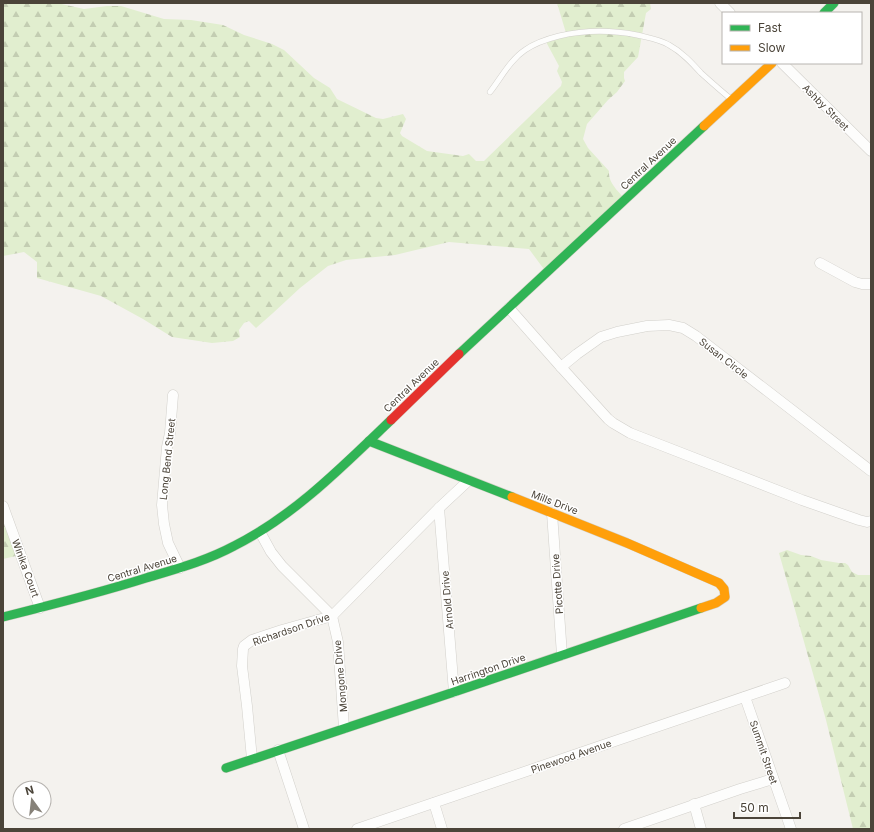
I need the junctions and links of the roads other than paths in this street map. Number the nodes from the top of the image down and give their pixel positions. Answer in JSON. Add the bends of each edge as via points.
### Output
{"nodes":[{"id":1,"x":720,"y":3,"type":"edge"},
{"id":2,"x":834,"y":3,"type":"edge"},
{"id":3,"x":729,"y":12,"type":"edge"},
{"id":4,"x":825,"y":12,"type":"edge"},
{"id":5,"x":771,"y":64,"type":"edge"},
{"id":6,"x":783,"y":64,"type":"edge"},
{"id":7,"x":490,"y":92,"type":"dead end"},
{"id":8,"x":732,"y":100,"type":"junction"},
{"id":9,"x":871,"y":151,"type":"edge"},
{"id":10,"x":820,"y":263,"type":"dead end"},
{"id":11,"x":871,"y":284,"type":"edge"},
{"id":12,"x":509,"y":308,"type":"junction"},
{"id":13,"x":561,"y":367,"type":"junction"},
{"id":14,"x":173,"y":395,"type":"dead end"},
{"id":15,"x":369,"y":441,"type":"junction"},
{"id":16,"x":871,"y":471,"type":"edge"},
{"id":17,"x":468,"y":481,"type":"junction"},
{"id":18,"x":3,"y":506,"type":"edge"},
{"id":19,"x":439,"y":508,"type":"junction"},
{"id":20,"x":552,"y":513,"type":"junction"},
{"id":21,"x":871,"y":521,"type":"edge"},
{"id":22,"x":260,"y":532,"type":"junction"},
{"id":23,"x":180,"y":568,"type":"junction"},
{"id":24,"x":726,"y":593,"type":"joint"},
{"id":25,"x":40,"y":608,"type":"junction"},
{"id":26,"x":332,"y":616,"type":"junction"},
{"id":27,"x":3,"y":617,"type":"edge"},
{"id":28,"x":562,"y":656,"type":"junction"},
{"id":29,"x":785,"y":683,"type":"dead end"},
{"id":30,"x":454,"y":692,"type":"junction"},
{"id":31,"x":745,"y":697,"type":"junction"},
{"id":32,"x":344,"y":728,"type":"junction"},
{"id":33,"x":278,"y":750,"type":"junction"},
{"id":34,"x":252,"y":759,"type":"junction"},
{"id":35,"x":226,"y":768,"type":"dead end"},
{"id":36,"x":773,"y":779,"type":"junction"},
{"id":37,"x":434,"y":803,"type":"junction"},
{"id":38,"x":694,"y":804,"type":"junction"},
{"id":39,"x":304,"y":829,"type":"edge"},
{"id":40,"x":357,"y":829,"type":"edge"},
{"id":41,"x":442,"y":829,"type":"edge"},
{"id":42,"x":624,"y":829,"type":"edge"},
{"id":43,"x":701,"y":829,"type":"edge"},
{"id":44,"x":791,"y":829,"type":"edge"}],
"edges":[{"from":1,"to":3,"type":"street"},
{"from":2,"to":4,"type":"main road"},
{"from":5,"to":8,"type":"main road","name":"Central Avenue"},
{"from":6,"to":9,"type":"street","name":"Ashby Street"},
{"from":7,"to":8,"type":"lane","via":[[518,56],[535,44],[574,33],[603,31],[656,39],[670,45]]},
{"from":8,"to":12,"type":"main road","name":"Central Avenue"},
{"from":10,"to":11,"type":"street","via":[[855,282]]},
{"from":12,"to":13,"type":"street"},
{"from":12,"to":15,"type":"main road","name":"Central Avenue"},
{"from":13,"to":16,"type":"street","name":"Susan Circle","via":[[601,337],[647,326],[669,325],[683,328]]},
{"from":13,"to":21,"type":"street","via":[[608,419],[630,433],[838,513]]},
{"from":14,"to":23,"type":"street","name":"Long Bend Street","via":[[162,505],[168,543]]},
{"from":15,"to":17,"type":"main road","name":"Mills Drive"},
{"from":15,"to":22,"type":"main road","name":"Central Avenue","via":[[294,508]]},
{"from":17,"to":19,"type":"street","name":"Richardson Drive"},
{"from":17,"to":20,"type":"main road","name":"Mills Drive"},
{"from":18,"to":25,"type":"street","name":"Winika Court"},
{"from":19,"to":26,"type":"street","name":"Richardson Drive"},
{"from":19,"to":30,"type":"street","name":"Arnold Drive"},
{"from":20,"to":24,"type":"main road","name":"Mills Drive","via":[[719,583]]},
{"from":20,"to":28,"type":"street","name":"Picotte Drive"},
{"from":22,"to":23,"type":"main road","name":"Central Avenue","via":[[214,556]]},
{"from":22,"to":26,"type":"street","via":[[282,566]]},
{"from":23,"to":25,"type":"main road","name":"Central Avenue"},
{"from":24,"to":28,"type":"main road","name":"Harrington Drive","via":[[725,597],[716,603]]},
{"from":25,"to":27,"type":"main road","name":"Central Avenue"},
{"from":26,"to":32,"type":"street","name":"Mongone Drive","via":[[338,642]]},
{"from":26,"to":34,"type":"street","name":"Richardson Drive","via":[[252,640],[244,646],[242,666]]},
{"from":28,"to":30,"type":"main road","name":"Harrington Drive"},
{"from":29,"to":31,"type":"street","name":"Pinewood Avenue"},
{"from":30,"to":32,"type":"main road","name":"Harrington Drive"},
{"from":31,"to":36,"type":"street","name":"Summit Street"},
{"from":31,"to":37,"type":"street","name":"Pinewood Avenue"},
{"from":32,"to":33,"type":"main road","name":"Harrington Drive"},
{"from":33,"to":34,"type":"main road","name":"Harrington Drive"},
{"from":33,"to":39,"type":"street"},
{"from":34,"to":35,"type":"main road","name":"Harrington Drive"},
{"from":36,"to":38,"type":"street"},
{"from":36,"to":44,"type":"street","name":"Summit Street"},
{"from":37,"to":40,"type":"street","name":"Pinewood Avenue"},
{"from":37,"to":41,"type":"street"},
{"from":38,"to":42,"type":"street"},
{"from":38,"to":43,"type":"street"}]}
